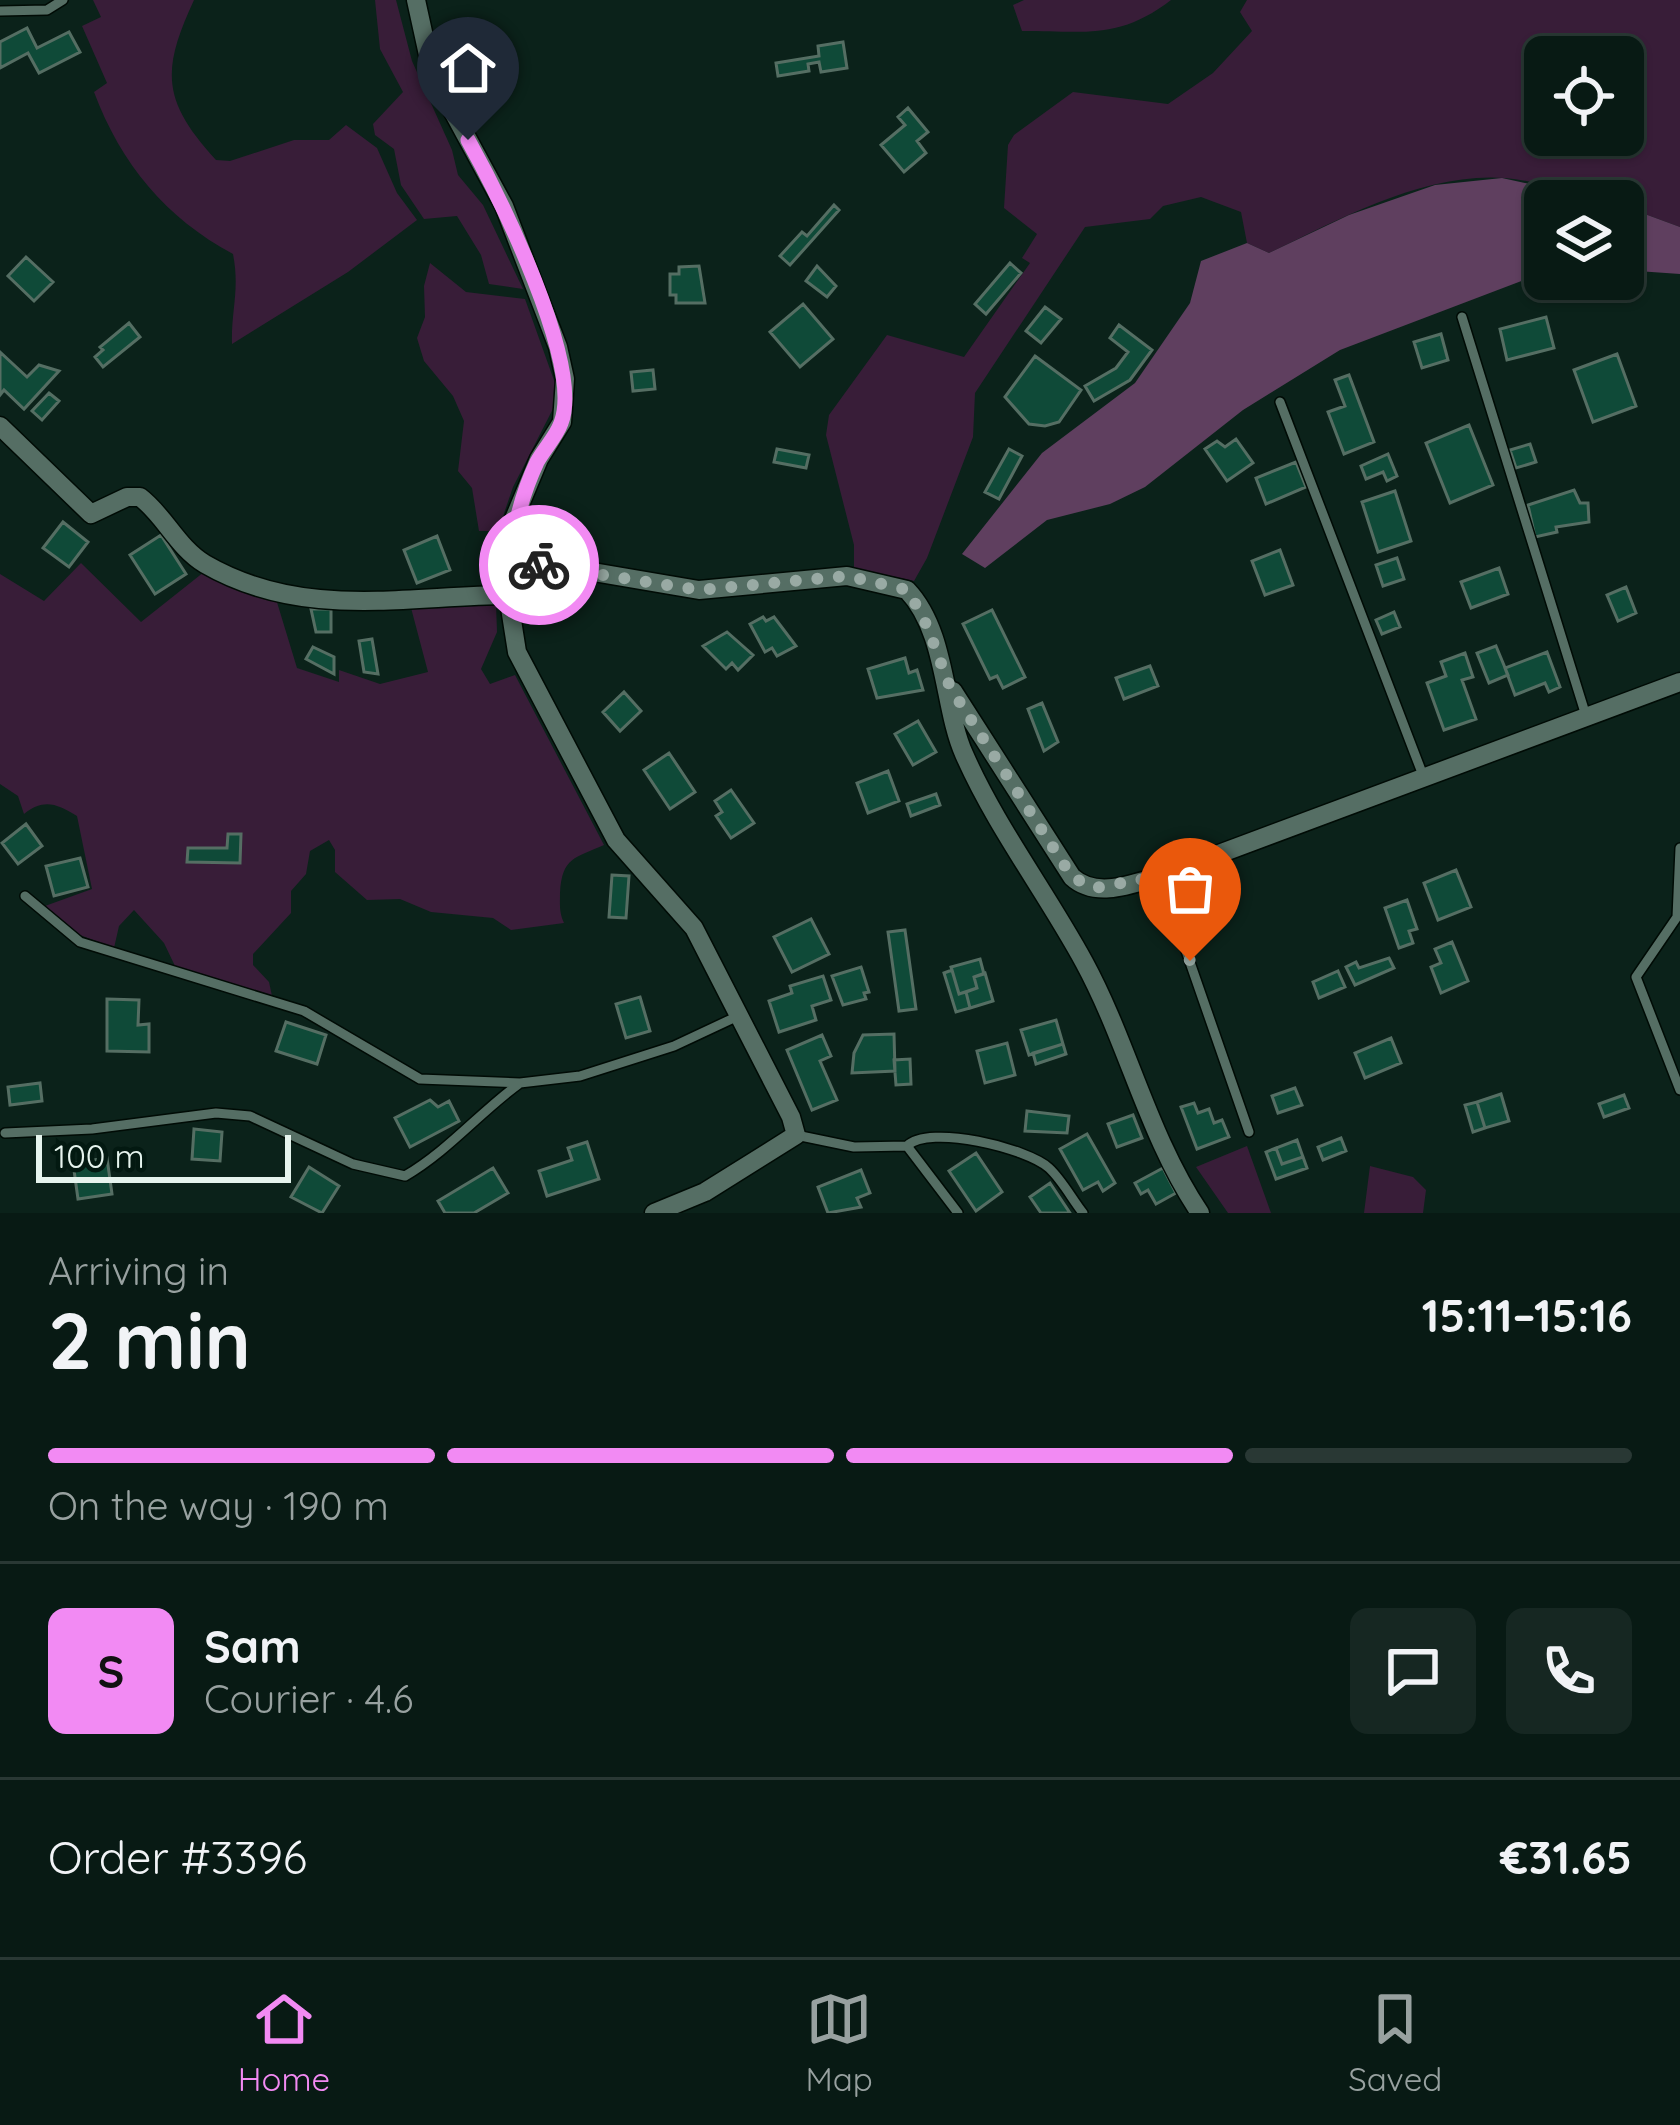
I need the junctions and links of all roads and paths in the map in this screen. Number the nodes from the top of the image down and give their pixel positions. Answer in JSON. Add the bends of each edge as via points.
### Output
{"nodes":[{"id":1,"x":63,"y":0,"type":"edge"},
{"id":2,"x":416,"y":0,"type":"edge"},
{"id":3,"x":0,"y":11,"type":"edge"},
{"id":4,"x":1462,"y":316,"type":"dead end"},
{"id":5,"x":1280,"y":403,"type":"dead end"},
{"id":6,"x":0,"y":426,"type":"edge"},
{"id":7,"x":511,"y":559,"type":"junction"},
{"id":8,"x":508,"y":596,"type":"junction"},
{"id":9,"x":1680,"y":682,"type":"edge"},
{"id":10,"x":950,"y":687,"type":"junction"},
{"id":11,"x":1587,"y":719,"type":"junction"},
{"id":12,"x":1424,"y":778,"type":"junction"},
{"id":13,"x":1680,"y":848,"type":"edge"},
{"id":14,"x":1160,"y":876,"type":"junction"},
{"id":15,"x":25,"y":896,"type":"dead end"},
{"id":16,"x":736,"y":1017,"type":"junction"},
{"id":17,"x":520,"y":1083,"type":"junction"},
{"id":18,"x":1680,"y":1090,"type":"edge"},
{"id":19,"x":1250,"y":1132,"type":"dead end"},
{"id":20,"x":4,"y":1133,"type":"dead end"},
{"id":21,"x":796,"y":1135,"type":"junction"},
{"id":22,"x":907,"y":1146,"type":"junction"},
{"id":23,"x":654,"y":1213,"type":"edge"},
{"id":24,"x":958,"y":1213,"type":"edge"},
{"id":25,"x":1083,"y":1213,"type":"edge"},
{"id":26,"x":1200,"y":1213,"type":"edge"}],
"edges":[{"from":1,"to":3,"type":"lane","via":[[47,10]]},
{"from":2,"to":7,"type":"street","via":[[431,73],[504,206],[565,379],[562,422],[514,519]]},
{"from":4,"to":11,"type":"lane"},
{"from":5,"to":12,"type":"lane"},
{"from":6,"to":8,"type":"street","via":[[91,514],[140,497],[201,562],[250,585],[357,604]]},
{"from":7,"to":8,"type":"street"},
{"from":7,"to":10,"type":"street","via":[[699,590],[847,576],[908,590]]},
{"from":8,"to":16,"type":"street","via":[[517,652],[598,811],[694,928]]},
{"from":9,"to":11,"type":"street"},
{"from":10,"to":14,"type":"street","via":[[1072,877],[1095,888]]},
{"from":10,"to":26,"type":"street","via":[[962,751],[1084,963]]},
{"from":11,"to":12,"type":"street"},
{"from":12,"to":14,"type":"street"},
{"from":13,"to":18,"type":"lane","via":[[1677,917],[1636,977]]},
{"from":14,"to":19,"type":"lane"},
{"from":15,"to":17,"type":"lane","via":[[80,942],[304,1011],[406,1075]]},
{"from":16,"to":17,"type":"lane","via":[[580,1076]]},
{"from":16,"to":21,"type":"street"},
{"from":17,"to":20,"type":"lane","via":[[405,1175],[353,1164],[250,1116]]},
{"from":21,"to":22,"type":"lane","via":[[854,1147]]},
{"from":21,"to":23,"type":"street","via":[[705,1192]]},
{"from":22,"to":24,"type":"lane"},
{"from":22,"to":25,"type":"lane","via":[[925,1134],[1046,1165]]}]}
